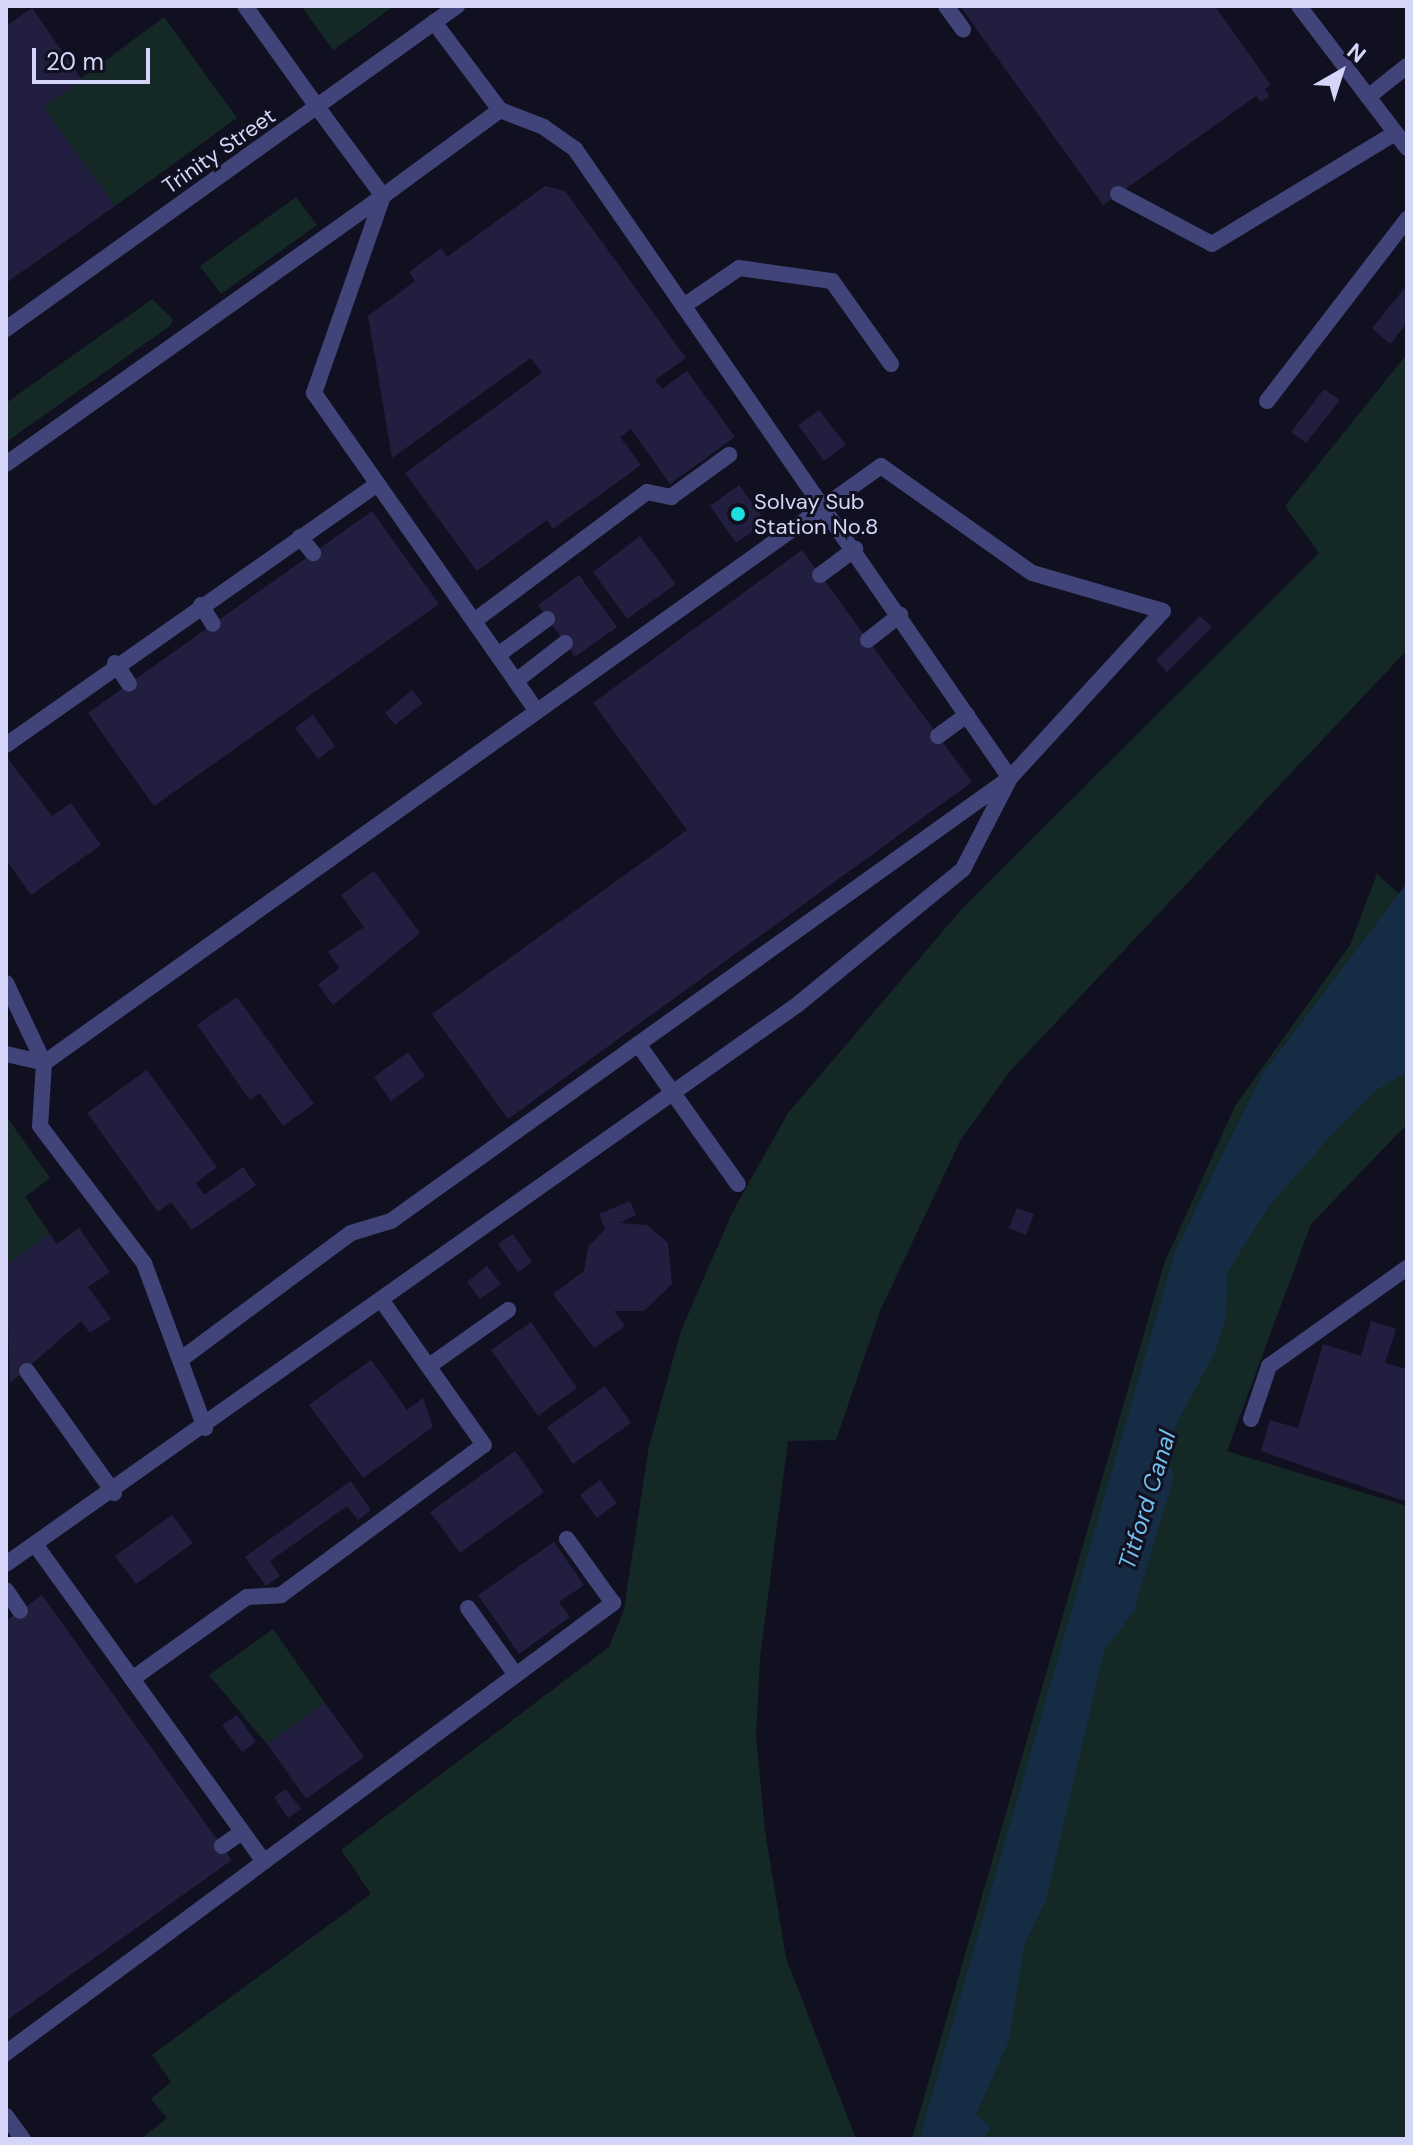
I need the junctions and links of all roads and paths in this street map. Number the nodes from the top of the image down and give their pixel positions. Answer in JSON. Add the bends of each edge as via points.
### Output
{"nodes":[{"id":1,"x":245,"y":6,"type":"edge"},
{"id":2,"x":457,"y":6,"type":"edge"},
{"id":3,"x":946,"y":6,"type":"edge"},
{"id":4,"x":1299,"y":6,"type":"edge"},
{"id":5,"x":434,"y":22,"type":"junction"},
{"id":6,"x":963,"y":29,"type":"dead end"},
{"id":7,"x":1407,"y":66,"type":"edge"},
{"id":8,"x":1368,"y":97,"type":"junction"},
{"id":9,"x":318,"y":108,"type":"junction"},
{"id":10,"x":500,"y":110,"type":"junction"},
{"id":11,"x":1395,"y":133,"type":"junction"},
{"id":12,"x":1407,"y":148,"type":"edge"},
{"id":13,"x":1118,"y":194,"type":"dead end"},
{"id":14,"x":383,"y":196,"type":"junction"},
{"id":15,"x":1407,"y":219,"type":"edge"},
{"id":16,"x":685,"y":305,"type":"junction"},
{"id":17,"x":6,"y":329,"type":"edge"},
{"id":18,"x":891,"y":364,"type":"dead end"},
{"id":19,"x":1267,"y":401,"type":"dead end"},
{"id":20,"x":729,"y":455,"type":"dead end"},
{"id":21,"x":6,"y":464,"type":"edge"},
{"id":22,"x":378,"y":484,"type":"junction"},
{"id":23,"x":825,"y":505,"type":"junction"},
{"id":24,"x":300,"y":537,"type":"junction"},
{"id":25,"x":855,"y":549,"type":"junction"},
{"id":26,"x":313,"y":553,"type":"dead end"},
{"id":27,"x":820,"y":575,"type":"dead end"},
{"id":28,"x":201,"y":605,"type":"junction"},
{"id":29,"x":900,"y":615,"type":"junction"},
{"id":30,"x":547,"y":619,"type":"dead end"},
{"id":31,"x":474,"y":621,"type":"junction"},
{"id":32,"x":213,"y":624,"type":"dead end"},
{"id":33,"x":868,"y":640,"type":"dead end"},
{"id":34,"x":565,"y":643,"type":"dead end"},
{"id":35,"x":498,"y":655,"type":"junction"},
{"id":36,"x":115,"y":663,"type":"junction"},
{"id":37,"x":516,"y":681,"type":"junction"},
{"id":38,"x":129,"y":684,"type":"dead end"},
{"id":39,"x":537,"y":711,"type":"junction"},
{"id":40,"x":967,"y":715,"type":"junction"},
{"id":41,"x":938,"y":736,"type":"dead end"},
{"id":42,"x":6,"y":745,"type":"edge"},
{"id":43,"x":1010,"y":778,"type":"junction"},
{"id":44,"x":6,"y":983,"type":"edge"},
{"id":45,"x":641,"y":1036,"type":"junction"},
{"id":46,"x":6,"y":1054,"type":"edge"},
{"id":47,"x":44,"y":1063,"type":"junction"},
{"id":48,"x":676,"y":1096,"type":"junction"},
{"id":49,"x":738,"y":1184,"type":"dead end"},
{"id":50,"x":1407,"y":1268,"type":"edge"},
{"id":51,"x":382,"y":1301,"type":"junction"},
{"id":52,"x":508,"y":1310,"type":"dead end"},
{"id":53,"x":180,"y":1360,"type":"junction"},
{"id":54,"x":429,"y":1366,"type":"junction"},
{"id":55,"x":27,"y":1371,"type":"dead end"},
{"id":56,"x":1251,"y":1419,"type":"dead end"},
{"id":57,"x":205,"y":1428,"type":"junction"},
{"id":58,"x":114,"y":1493,"type":"junction"},
{"id":59,"x":567,"y":1539,"type":"dead end"},
{"id":60,"x":37,"y":1547,"type":"junction"},
{"id":61,"x":6,"y":1564,"type":"edge"},
{"id":62,"x":6,"y":1590,"type":"edge"},
{"id":63,"x":468,"y":1608,"type":"dead end"},
{"id":64,"x":20,"y":1611,"type":"dead end"},
{"id":65,"x":516,"y":1675,"type":"junction"},
{"id":66,"x":132,"y":1679,"type":"junction"},
{"id":67,"x":242,"y":1832,"type":"junction"},
{"id":68,"x":222,"y":1846,"type":"dead end"},
{"id":69,"x":264,"y":1862,"type":"junction"},
{"id":70,"x":6,"y":2053,"type":"edge"},
{"id":71,"x":6,"y":2117,"type":"edge"},
{"id":72,"x":23,"y":2139,"type":"edge"}],
"edges":[{"from":1,"to":9,"type":"street"},
{"from":2,"to":5,"type":"street","name":"Trinity Street"},
{"from":3,"to":6,"type":"street"},
{"from":4,"to":8,"type":"street"},
{"from":5,"to":9,"type":"street","name":"Trinity Street"},
{"from":5,"to":10,"type":"street"},
{"from":7,"to":8,"type":"street"},
{"from":8,"to":11,"type":"street"},
{"from":9,"to":14,"type":"street"},
{"from":9,"to":17,"type":"street","name":"Trinity Street"},
{"from":10,"to":14,"type":"street"},
{"from":10,"to":16,"type":"street","via":[[544,127],[575,149]]},
{"from":11,"to":12,"type":"street"},
{"from":11,"to":13,"type":"street","via":[[1212,244]]},
{"from":14,"to":21,"type":"street"},
{"from":14,"to":22,"type":"street","via":[[314,393]]},
{"from":15,"to":19,"type":"street"},
{"from":16,"to":18,"type":"street","via":[[739,268],[832,281]]},
{"from":16,"to":23,"type":"street"},
{"from":20,"to":31,"type":"street","via":[[671,497],[647,492]]},
{"from":22,"to":24,"type":"street"},
{"from":22,"to":31,"type":"street"},
{"from":23,"to":25,"type":"street"},
{"from":23,"to":39,"type":"street"},
{"from":23,"to":43,"type":"street","via":[[881,466],[1032,573],[1163,611]]},
{"from":24,"to":26,"type":"street"},
{"from":24,"to":28,"type":"street"},
{"from":25,"to":27,"type":"street"},
{"from":25,"to":29,"type":"street"},
{"from":28,"to":32,"type":"street"},
{"from":28,"to":36,"type":"street"},
{"from":29,"to":33,"type":"street"},
{"from":29,"to":40,"type":"street"},
{"from":30,"to":35,"type":"street"},
{"from":31,"to":35,"type":"street"},
{"from":34,"to":37,"type":"street"},
{"from":35,"to":37,"type":"street"},
{"from":36,"to":38,"type":"street"},
{"from":36,"to":42,"type":"street"},
{"from":37,"to":39,"type":"street"},
{"from":39,"to":47,"type":"street"},
{"from":40,"to":41,"type":"street"},
{"from":40,"to":43,"type":"street"},
{"from":43,"to":45,"type":"street","via":[[815,907]]},
{"from":43,"to":48,"type":"street","via":[[963,869]]},
{"from":44,"to":47,"type":"street"},
{"from":45,"to":48,"type":"street"},
{"from":45,"to":53,"type":"street","via":[[525,1116],[391,1221],[351,1233]]},
{"from":46,"to":47,"type":"street"},
{"from":47,"to":53,"type":"street","via":[[40,1126],[144,1263]]},
{"from":48,"to":49,"type":"street"},
{"from":48,"to":51,"type":"street"},
{"from":50,"to":56,"type":"street","via":[[1269,1366]]},
{"from":51,"to":54,"type":"street"},
{"from":51,"to":57,"type":"street"},
{"from":52,"to":54,"type":"street"},
{"from":53,"to":57,"type":"street"},
{"from":54,"to":66,"type":"street","via":[[484,1445],[281,1595],[247,1597]]},
{"from":55,"to":58,"type":"street"},
{"from":57,"to":58,"type":"street"},
{"from":58,"to":60,"type":"street"},
{"from":59,"to":65,"type":"street","via":[[613,1603]]},
{"from":60,"to":61,"type":"street"},
{"from":60,"to":66,"type":"street"},
{"from":62,"to":64,"type":"street"},
{"from":63,"to":65,"type":"street"},
{"from":65,"to":69,"type":"street"},
{"from":66,"to":67,"type":"street"},
{"from":67,"to":68,"type":"street"},
{"from":67,"to":69,"type":"street"},
{"from":69,"to":70,"type":"street"},
{"from":71,"to":72,"type":"street"}]}
